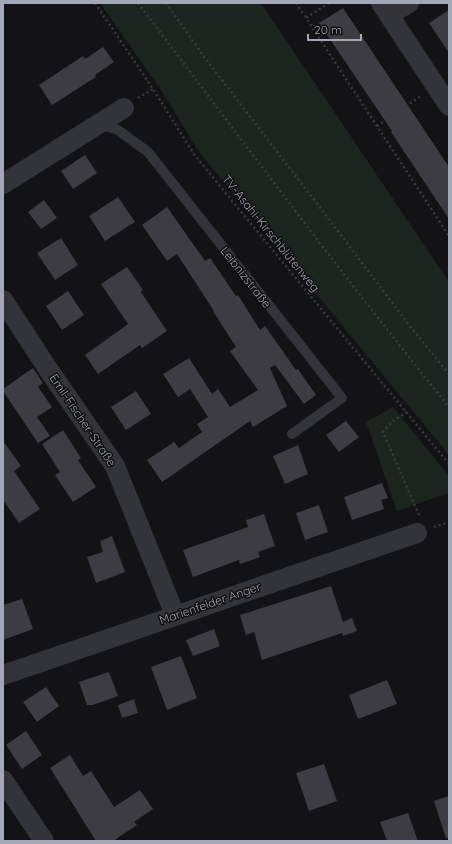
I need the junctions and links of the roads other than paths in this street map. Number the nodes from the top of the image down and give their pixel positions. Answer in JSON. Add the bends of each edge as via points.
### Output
{"nodes":[{"id":1,"x":409,"y":3,"type":"edge"},
{"id":2,"x":385,"y":9,"type":"edge"},
{"id":3,"x":449,"y":106,"type":"edge"},
{"id":4,"x":124,"y":108,"type":"dead end"},
{"id":5,"x":99,"y":124,"type":"junction"},
{"id":6,"x":3,"y":184,"type":"edge"},
{"id":7,"x":3,"y":300,"type":"edge"},
{"id":8,"x":292,"y":434,"type":"dead end"},
{"id":9,"x":418,"y":525,"type":"road end"},
{"id":10,"x":175,"y":615,"type":"junction"},
{"id":11,"x":3,"y":675,"type":"edge"},
{"id":12,"x":3,"y":780,"type":"edge"},
{"id":13,"x":44,"y":841,"type":"edge"}],
"edges":[{"from":1,"to":2,"type":"street"},
{"from":2,"to":3,"type":"street"},
{"from":4,"to":5,"type":"street"},
{"from":5,"to":6,"type":"street"},
{"from":5,"to":8,"type":"lane","name":"Leibnizstraße","via":[[118,130],[148,152],[342,398]]},
{"from":7,"to":10,"type":"street","name":"Emil-Fischer-Straße","via":[[115,466]]},
{"from":9,"to":10,"type":"street","name":"Marienfelder Anger"},
{"from":10,"to":11,"type":"street","name":"Marienfelder Anger"},
{"from":12,"to":13,"type":"street"}]}
